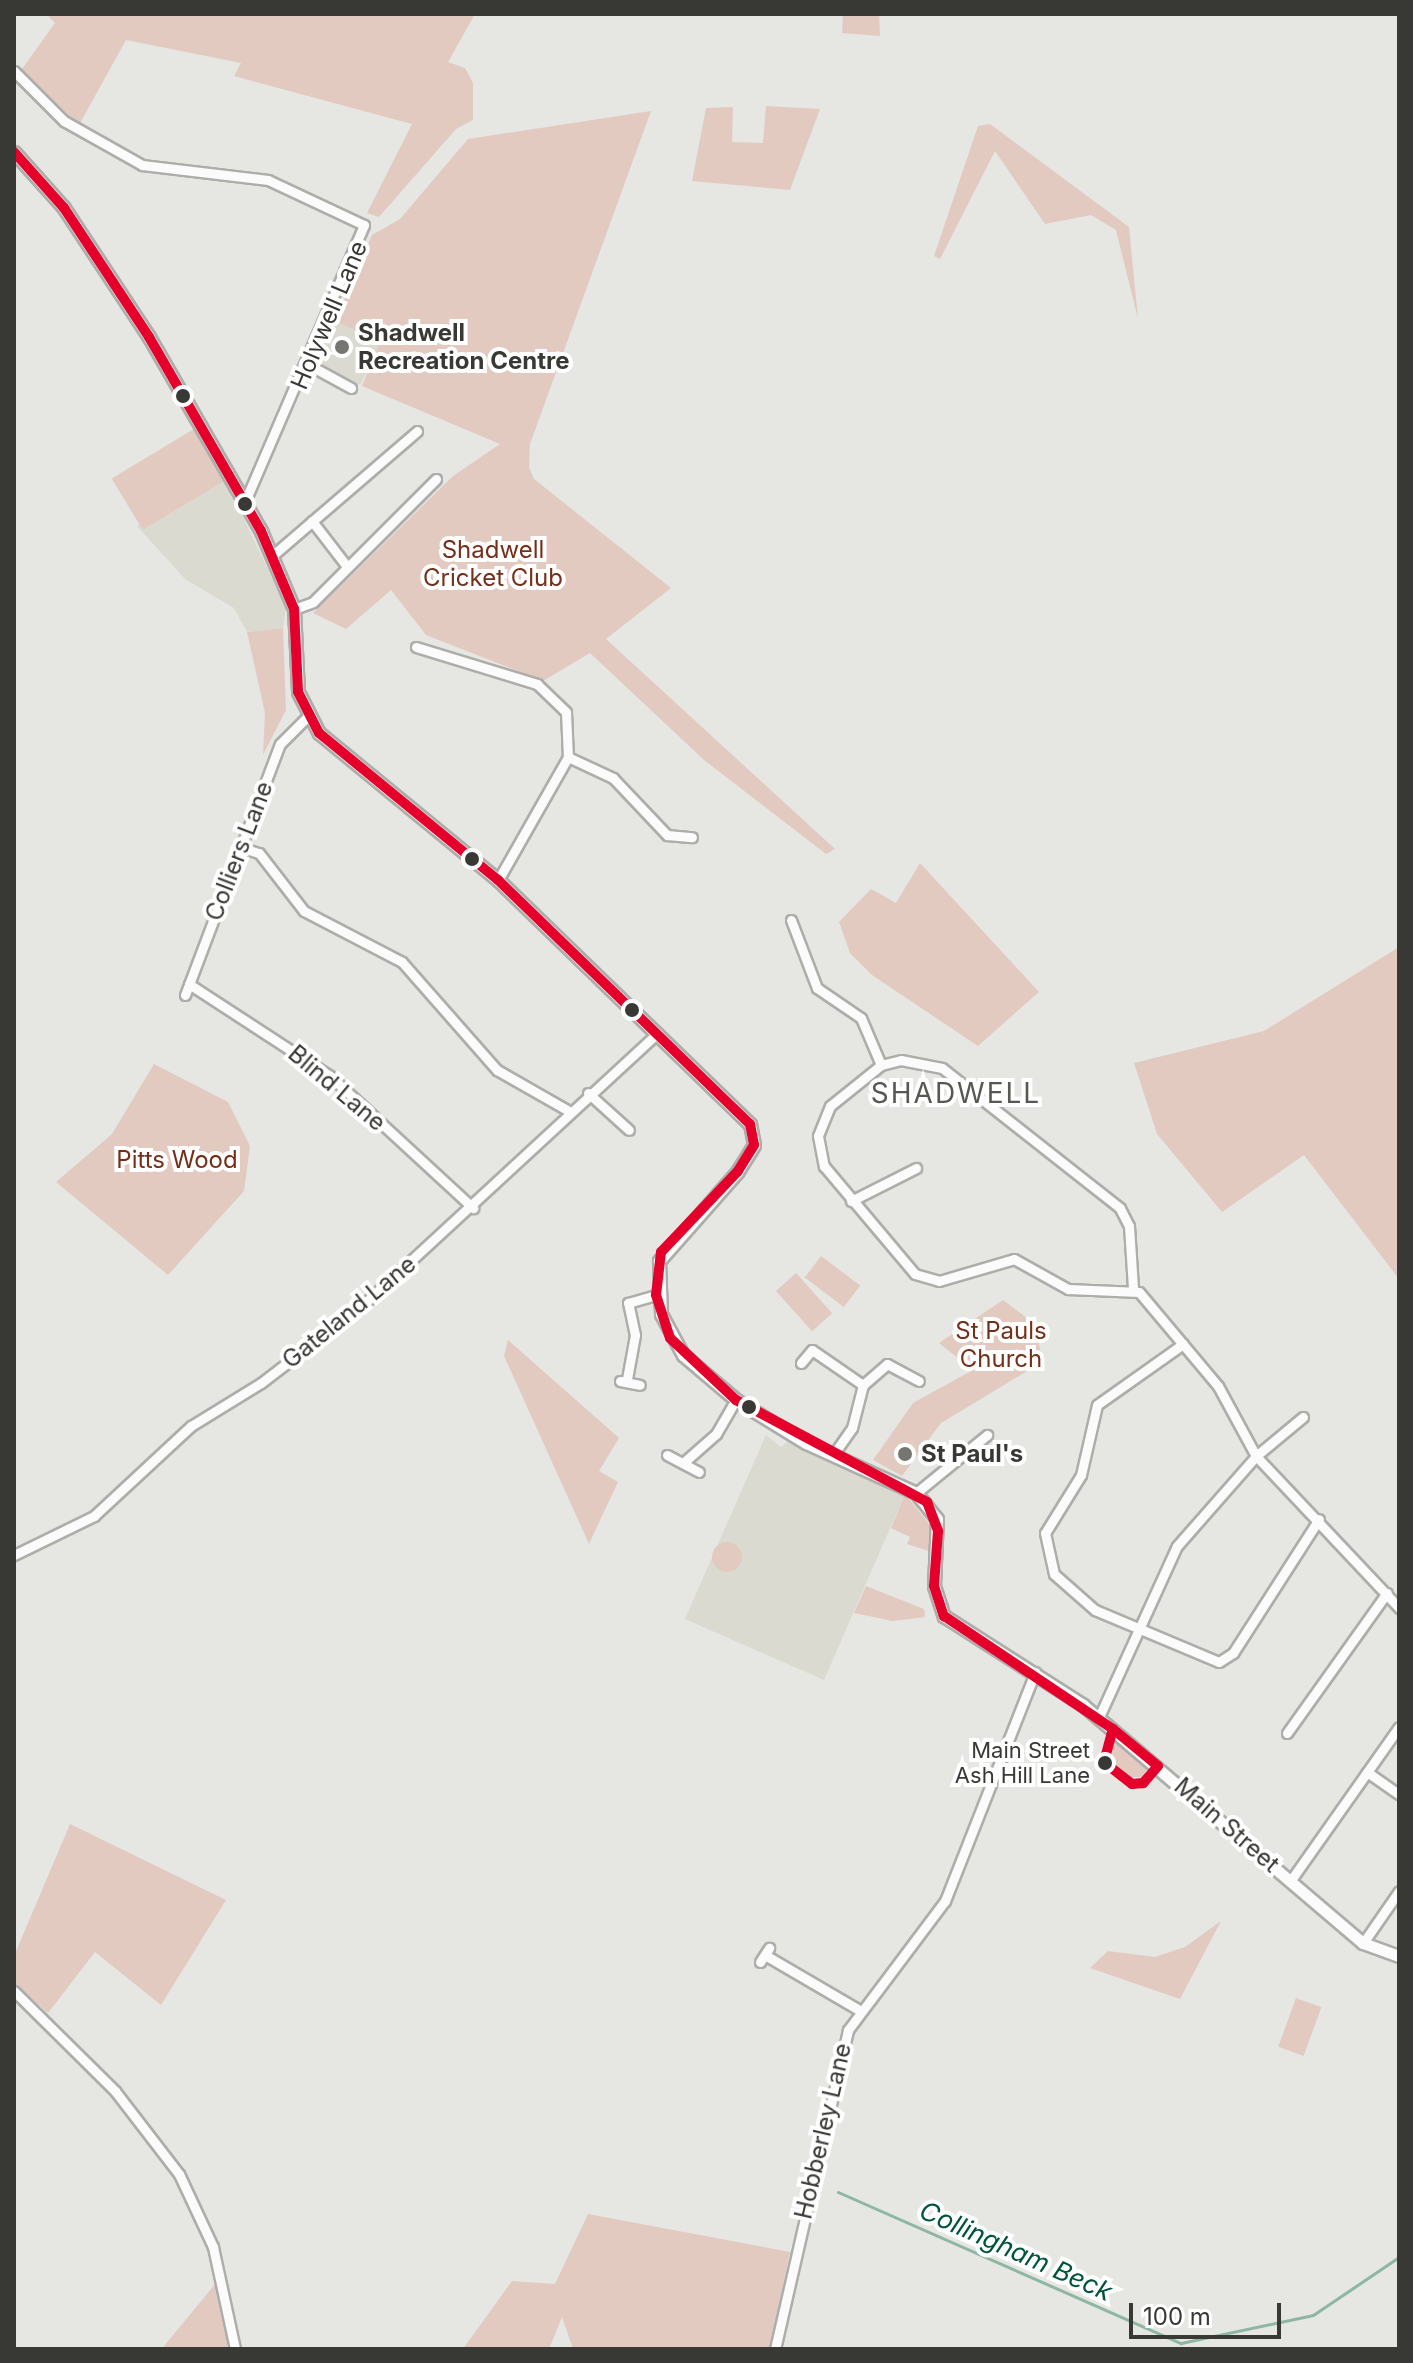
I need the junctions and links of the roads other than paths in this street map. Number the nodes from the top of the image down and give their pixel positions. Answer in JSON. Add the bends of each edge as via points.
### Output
{"nodes":[{"id":1,"x":14,"y":71,"type":"edge"},
{"id":2,"x":14,"y":152,"type":"edge"},
{"id":3,"x":309,"y":365,"type":"junction"},
{"id":4,"x":351,"y":388,"type":"dead end"},
{"id":5,"x":417,"y":431,"type":"dead end"},
{"id":6,"x":436,"y":479,"type":"dead end"},
{"id":7,"x":245,"y":501,"type":"junction"},
{"id":8,"x":312,"y":521,"type":"junction"},
{"id":9,"x":273,"y":555,"type":"junction"},
{"id":10,"x":345,"y":564,"type":"junction"},
{"id":11,"x":294,"y":609,"type":"junction"},
{"id":12,"x":416,"y":647,"type":"dead end"},
{"id":13,"x":308,"y":716,"type":"junction"},
{"id":14,"x":568,"y":757,"type":"junction"},
{"id":15,"x":692,"y":837,"type":"dead end"},
{"id":16,"x":240,"y":847,"type":"junction"},
{"id":17,"x":498,"y":880,"type":"junction"},
{"id":18,"x":791,"y":920,"type":"dead end"},
{"id":19,"x":189,"y":984,"type":"junction"},
{"id":20,"x":185,"y":995,"type":"dead end"},
{"id":21,"x":658,"y":1033,"type":"junction"},
{"id":22,"x":881,"y":1065,"type":"junction"},
{"id":23,"x":588,"y":1093,"type":"junction"},
{"id":24,"x":569,"y":1111,"type":"junction"},
{"id":25,"x":629,"y":1130,"type":"dead end"},
{"id":26,"x":916,"y":1168,"type":"dead end"},
{"id":27,"x":851,"y":1201,"type":"junction"},
{"id":28,"x":473,"y":1208,"type":"junction"},
{"id":29,"x":1133,"y":1288,"type":"junction"},
{"id":30,"x":656,"y":1295,"type":"junction"},
{"id":31,"x":1183,"y":1344,"type":"junction"},
{"id":32,"x":801,"y":1363,"type":"dead end"},
{"id":33,"x":919,"y":1381,"type":"dead end"},
{"id":34,"x":640,"y":1385,"type":"dead end"},
{"id":35,"x":863,"y":1385,"type":"junction"},
{"id":36,"x":736,"y":1400,"type":"junction"},
{"id":37,"x":1303,"y":1417,"type":"dead end"},
{"id":38,"x":987,"y":1435,"type":"dead end"},
{"id":39,"x":667,"y":1455,"type":"dead end"},
{"id":40,"x":833,"y":1455,"type":"junction"},
{"id":41,"x":1256,"y":1456,"type":"junction"},
{"id":42,"x":683,"y":1463,"type":"junction"},
{"id":43,"x":699,"y":1472,"type":"dead end"},
{"id":44,"x":916,"y":1493,"type":"junction"},
{"id":45,"x":1319,"y":1519,"type":"junction"},
{"id":46,"x":14,"y":1555,"type":"edge"},
{"id":47,"x":1387,"y":1593,"type":"junction"},
{"id":48,"x":1399,"y":1608,"type":"edge"},
{"id":49,"x":1135,"y":1629,"type":"junction"},
{"id":50,"x":1035,"y":1672,"type":"junction"},
{"id":51,"x":1099,"y":1717,"type":"junction"},
{"id":52,"x":1399,"y":1727,"type":"edge"},
{"id":53,"x":1287,"y":1733,"type":"dead end"},
{"id":54,"x":1367,"y":1772,"type":"junction"},
{"id":55,"x":1399,"y":1794,"type":"edge"},
{"id":56,"x":1291,"y":1880,"type":"junction"},
{"id":57,"x":1399,"y":1891,"type":"edge"},
{"id":58,"x":1363,"y":1943,"type":"junction"},
{"id":59,"x":765,"y":1955,"type":"dead end"},
{"id":60,"x":1399,"y":1956,"type":"edge"},
{"id":61,"x":14,"y":1991,"type":"edge"},
{"id":62,"x":859,"y":2010,"type":"junction"},
{"id":63,"x":235,"y":2349,"type":"edge"},
{"id":64,"x":775,"y":2349,"type":"edge"}],
"edges":[{"from":1,"to":3,"type":"street","name":"Holywell Lane","via":[[64,121],[142,165],[268,180],[362,222],[364,233]]},
{"from":2,"to":7,"type":"street","via":[[72,220]]},
{"from":3,"to":4,"type":"street"},
{"from":3,"to":7,"type":"street","name":"Holywell Lane"},
{"from":5,"to":8,"type":"street"},
{"from":6,"to":10,"type":"street"},
{"from":7,"to":9,"type":"street"},
{"from":8,"to":9,"type":"street"},
{"from":8,"to":10,"type":"street"},
{"from":9,"to":11,"type":"street"},
{"from":10,"to":11,"type":"street","via":[[313,602]]},
{"from":11,"to":13,"type":"street","via":[[294,670]]},
{"from":12,"to":14,"type":"street","via":[[537,684],[566,712]]},
{"from":13,"to":16,"type":"street","name":"Colliers Lane","via":[[280,744]]},
{"from":13,"to":17,"type":"street","via":[[337,751]]},
{"from":14,"to":15,"type":"street","via":[[613,778],[667,835]]},
{"from":14,"to":17,"type":"street"},
{"from":16,"to":19,"type":"street","name":"Colliers Lane"},
{"from":16,"to":24,"type":"street","via":[[259,853],[304,911],[402,962],[497,1070]]},
{"from":17,"to":21,"type":"street"},
{"from":18,"to":22,"type":"street","via":[[817,988],[861,1018]]},
{"from":19,"to":20,"type":"street","name":"Colliers Lane"},
{"from":19,"to":28,"type":"street","name":"Blind Lane","via":[[330,1076]]},
{"from":21,"to":23,"type":"street","name":"Gateland Lane"},
{"from":21,"to":30,"type":"street","via":[[742,1113],[754,1137],[724,1189],[661,1252]]},
{"from":22,"to":27,"type":"street","via":[[830,1106],[818,1136],[824,1166]]},
{"from":22,"to":29,"type":"street","via":[[901,1060],[942,1068],[1000,1120],[1106,1193],[1129,1226]]},
{"from":23,"to":24,"type":"street","name":"Gateland Lane"},
{"from":23,"to":25,"type":"street"},
{"from":24,"to":28,"type":"street","name":"Gateland Lane"},
{"from":26,"to":27,"type":"street"},
{"from":27,"to":29,"type":"street","via":[[926,1280],[951,1279],[1003,1258],[1076,1291]]},
{"from":28,"to":46,"type":"street","name":"Gateland Lane","via":[[365,1303],[169,1443],[94,1516]]},
{"from":29,"to":31,"type":"street"},
{"from":30,"to":34,"type":"street","via":[[628,1303],[635,1335],[624,1380]]},
{"from":30,"to":36,"type":"street","via":[[683,1355]]},
{"from":31,"to":41,"type":"street","via":[[1226,1396]]},
{"from":31,"to":49,"type":"street","via":[[1104,1396],[1081,1475],[1045,1533],[1046,1558],[1066,1588]]},
{"from":32,"to":35,"type":"street","via":[[812,1350]]},
{"from":33,"to":35,"type":"street","via":[[887,1364]]},
{"from":35,"to":40,"type":"street","via":[[852,1428]]},
{"from":36,"to":40,"type":"street"},
{"from":36,"to":42,"type":"street","via":[[716,1434]]},
{"from":37,"to":41,"type":"street"},
{"from":38,"to":44,"type":"street"},
{"from":39,"to":42,"type":"street"},
{"from":40,"to":44,"type":"street"},
{"from":41,"to":45,"type":"street"},
{"from":41,"to":49,"type":"street","via":[[1177,1546]]},
{"from":42,"to":43,"type":"street"},
{"from":44,"to":50,"type":"street","name":"Main Street","via":[[937,1519],[939,1609]]},
{"from":45,"to":47,"type":"street"},
{"from":45,"to":49,"type":"street","via":[[1227,1658],[1203,1660]]},
{"from":47,"to":48,"type":"street"},
{"from":47,"to":53,"type":"street"},
{"from":49,"to":51,"type":"street"},
{"from":50,"to":51,"type":"street","name":"Main Street"},
{"from":50,"to":62,"type":"street","name":"Hobberley Lane","via":[[945,1901]]},
{"from":51,"to":56,"type":"street","name":"Main Street"},
{"from":52,"to":54,"type":"street"},
{"from":54,"to":55,"type":"street"},
{"from":54,"to":56,"type":"street"},
{"from":56,"to":58,"type":"street","name":"Main Street"},
{"from":57,"to":58,"type":"street"},
{"from":58,"to":60,"type":"street","name":"Main Street"},
{"from":59,"to":62,"type":"street"},
{"from":61,"to":63,"type":"street","via":[[163,2148],[213,2247]]},
{"from":62,"to":64,"type":"street","name":"Hobberley Lane","via":[[841,2048]]}]}
